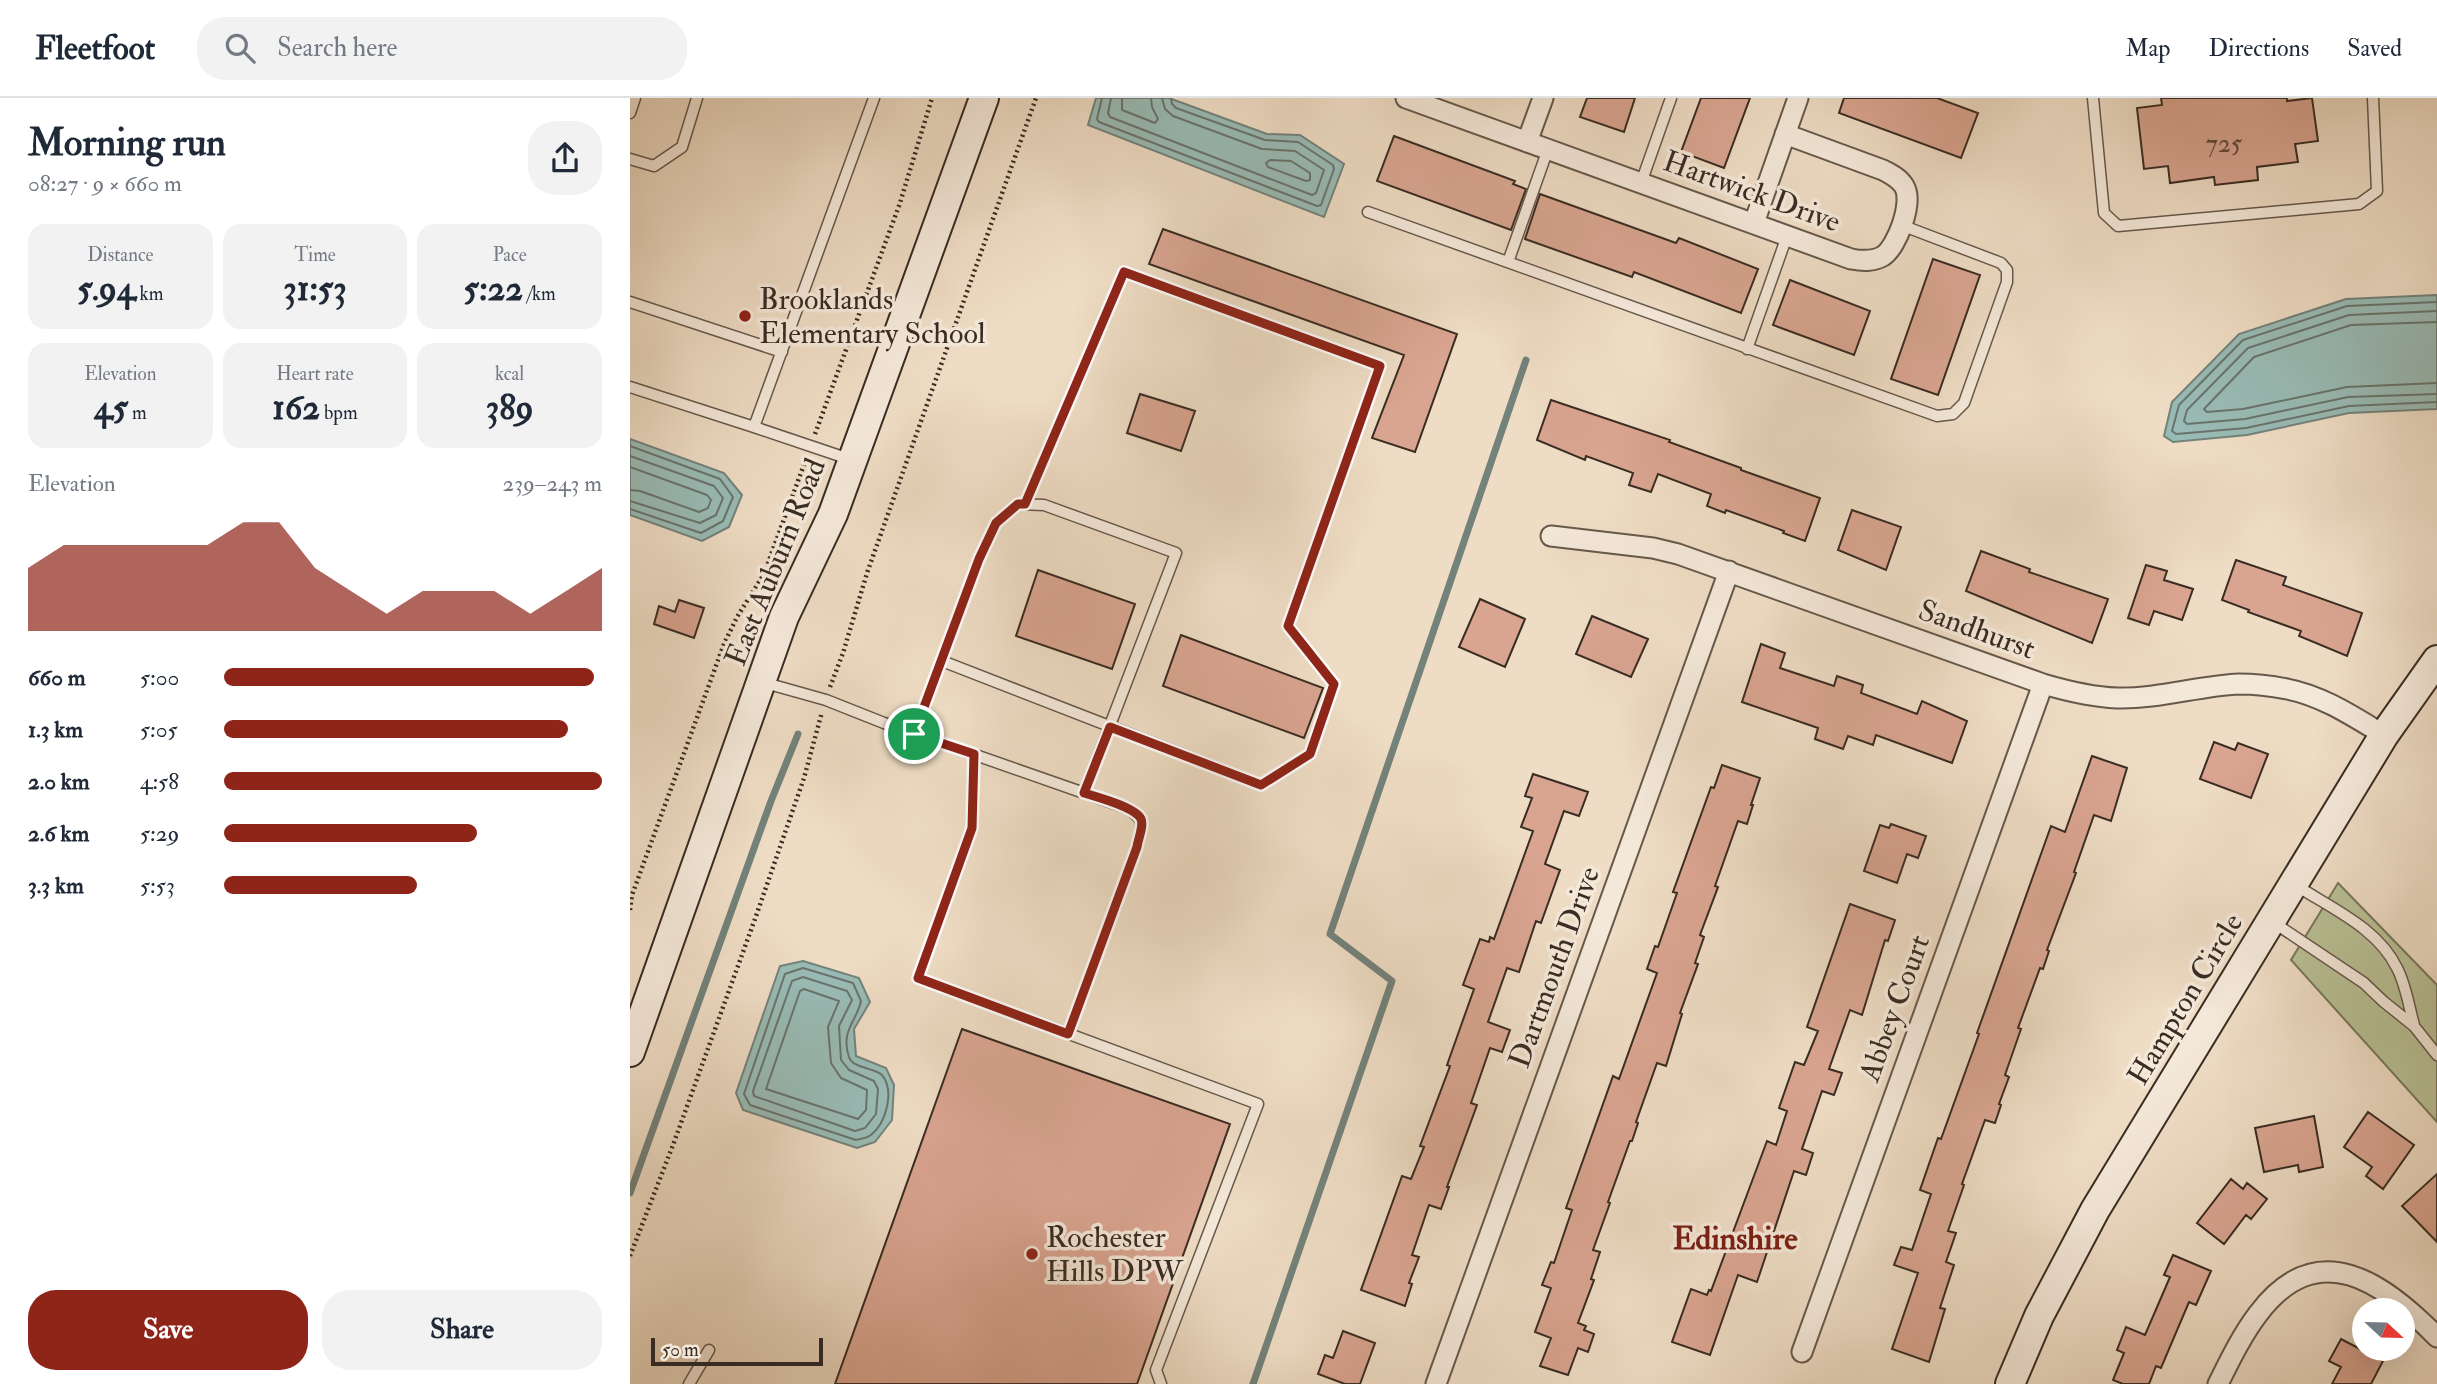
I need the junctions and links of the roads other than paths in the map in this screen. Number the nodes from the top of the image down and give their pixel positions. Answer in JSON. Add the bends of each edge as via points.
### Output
{"nodes":[{"id":1,"x":635,"y":98,"type":"edge"},
{"id":2,"x":697,"y":98,"type":"edge"},
{"id":3,"x":874,"y":98,"type":"edge"},
{"id":4,"x":984,"y":98,"type":"edge"},
{"id":5,"x":1406,"y":98,"type":"edge"},
{"id":6,"x":1543,"y":98,"type":"edge"},
{"id":7,"x":1671,"y":98,"type":"edge"},
{"id":8,"x":1798,"y":98,"type":"edge"},
{"id":9,"x":2093,"y":98,"type":"edge"},
{"id":10,"x":2373,"y":98,"type":"edge"},
{"id":11,"x":630,"y":113,"type":"edge"},
{"id":12,"x":1786,"y":134,"type":"junction"},
{"id":13,"x":1527,"y":142,"type":"junction"},
{"id":14,"x":1548,"y":149,"type":"junction"},
{"id":15,"x":630,"y":159,"type":"edge"},
{"id":16,"x":1641,"y":183,"type":"junction"},
{"id":17,"x":1368,"y":212,"type":"dead end"},
{"id":18,"x":1754,"y":223,"type":"junction"},
{"id":19,"x":1901,"y":225,"type":"junction"},
{"id":20,"x":1788,"y":235,"type":"junction"},
{"id":21,"x":1508,"y":262,"type":"junction"},
{"id":22,"x":630,"y":302,"type":"edge"},
{"id":23,"x":1747,"y":349,"type":"junction"},
{"id":24,"x":782,"y":352,"type":"junction"},
{"id":25,"x":630,"y":387,"type":"edge"},
{"id":26,"x":754,"y":427,"type":"junction"},
{"id":27,"x":852,"y":460,"type":"junction"},
{"id":28,"x":1025,"y":504,"type":"junction"},
{"id":29,"x":1551,"y":536,"type":"dead end"},
{"id":30,"x":1729,"y":571,"type":"junction"},
{"id":31,"x":2437,"y":660,"type":"edge"},
{"id":32,"x":942,"y":661,"type":"junction"},
{"id":33,"x":761,"y":682,"type":"junction"},
{"id":34,"x":2043,"y":684,"type":"junction"},
{"id":35,"x":1110,"y":727,"type":"junction"},
{"id":36,"x":914,"y":734,"type":"junction"},
{"id":37,"x":2384,"y":735,"type":"junction"},
{"id":38,"x":974,"y":754,"type":"junction"},
{"id":39,"x":1084,"y":793,"type":"junction"},
{"id":40,"x":2293,"y":883,"type":"junction"},
{"id":41,"x":2271,"y":921,"type":"junction"},
{"id":42,"x":2414,"y":1026,"type":"junction"},
{"id":43,"x":1068,"y":1034,"type":"junction"},
{"id":44,"x":630,"y":1052,"type":"edge"},
{"id":45,"x":2437,"y":1055,"type":"edge"},
{"id":46,"x":2437,"y":1337,"type":"edge"},
{"id":47,"x":709,"y":1350,"type":"dead end"},
{"id":48,"x":1802,"y":1352,"type":"dead end"},
{"id":49,"x":689,"y":1384,"type":"edge"},
{"id":50,"x":1161,"y":1384,"type":"edge"},
{"id":51,"x":1436,"y":1384,"type":"edge"},
{"id":52,"x":2010,"y":1384,"type":"edge"},
{"id":53,"x":2218,"y":1384,"type":"edge"}],
"edges":[{"from":1,"to":11,"type":"lane"},
{"from":2,"to":15,"type":"lane","via":[[682,147],[654,166]]},
{"from":3,"to":24,"type":"lane"},
{"from":4,"to":27,"type":"main road","name":"East Auburn Road"},
{"from":5,"to":13,"type":"street","name":"Hartwick Drive"},
{"from":6,"to":13,"type":"street"},
{"from":7,"to":16,"type":"lane"},
{"from":8,"to":12,"type":"street"},
{"from":9,"to":10,"type":"lane","via":[[2104,213],[2118,226],[2359,204],[2377,191]]},
{"from":12,"to":18,"type":"street"},
{"from":12,"to":19,"type":"street","name":"Hartwick Drive","via":[[1895,176],[1907,194]]},
{"from":13,"to":14,"type":"street","name":"Hartwick Drive"},
{"from":14,"to":16,"type":"street","name":"Hartwick Drive"},
{"from":14,"to":21,"type":"lane"},
{"from":16,"to":18,"type":"street","name":"Hartwick Drive"},
{"from":17,"to":21,"type":"lane"},
{"from":18,"to":20,"type":"street","name":"Hartwick Drive"},
{"from":19,"to":20,"type":"street","name":"Hartwick Drive","via":[[1893,247],[1881,257],[1865,261]]},
{"from":19,"to":23,"type":"lane","via":[[2001,263],[2007,270],[2007,282],[1964,403],[1953,414],[1937,416]]},
{"from":20,"to":23,"type":"lane"},
{"from":21,"to":23,"type":"lane"},
{"from":22,"to":24,"type":"lane"},
{"from":24,"to":26,"type":"lane"},
{"from":25,"to":26,"type":"lane"},
{"from":26,"to":27,"type":"lane"},
{"from":27,"to":33,"type":"main road","name":"East Auburn Road"},
{"from":28,"to":32,"type":"lane","via":[[1018,504],[996,523]]},
{"from":28,"to":35,"type":"lane","via":[[1044,505],[1176,552]]},
{"from":28,"to":35,"type":"lane","via":[[1124,272],[1380,366],[1288,626],[1334,684],[1310,754],[1261,785]]},
{"from":29,"to":30,"type":"street","name":"Sandhurst","via":[[1653,548]]},
{"from":30,"to":34,"type":"street","name":"Sandhurst"},
{"from":30,"to":51,"type":"street","name":"Dartmouth Drive"},
{"from":31,"to":37,"type":"main road","name":"Hampton Circle"},
{"from":32,"to":35,"type":"lane"},
{"from":32,"to":36,"type":"lane"},
{"from":33,"to":36,"type":"lane","via":[[826,700]]},
{"from":33,"to":44,"type":"main road","name":"East Auburn Road"},
{"from":34,"to":37,"type":"street","name":"Sandhurst","via":[[2118,698],[2262,685],[2323,701]]},
{"from":34,"to":48,"type":"street","name":"Abbey Court"},
{"from":35,"to":39,"type":"lane"},
{"from":36,"to":38,"type":"lane"},
{"from":37,"to":40,"type":"main road","name":"Hampton Circle"},
{"from":38,"to":39,"type":"lane"},
{"from":38,"to":43,"type":"lane","via":[[972,828],[918,978]]},
{"from":39,"to":43,"type":"lane","via":[[1127,808],[1142,822],[1137,847]]},
{"from":40,"to":41,"type":"main road","name":"Hampton Circle"},
{"from":40,"to":42,"type":"lane","via":[[2365,929],[2388,951],[2399,971]]},
{"from":41,"to":42,"type":"lane","via":[[2341,966]]},
{"from":41,"to":52,"type":"main road","name":"Hampton Circle","via":[[2072,1251]]},
{"from":42,"to":45,"type":"lane"},
{"from":43,"to":50,"type":"lane","via":[[1258,1104],[1156,1370]]},
{"from":46,"to":53,"type":"street","via":[[2413,1312],[2364,1278],[2328,1272],[2313,1275],[2292,1282],[2258,1313]]},
{"from":47,"to":49,"type":"lane"}]}
